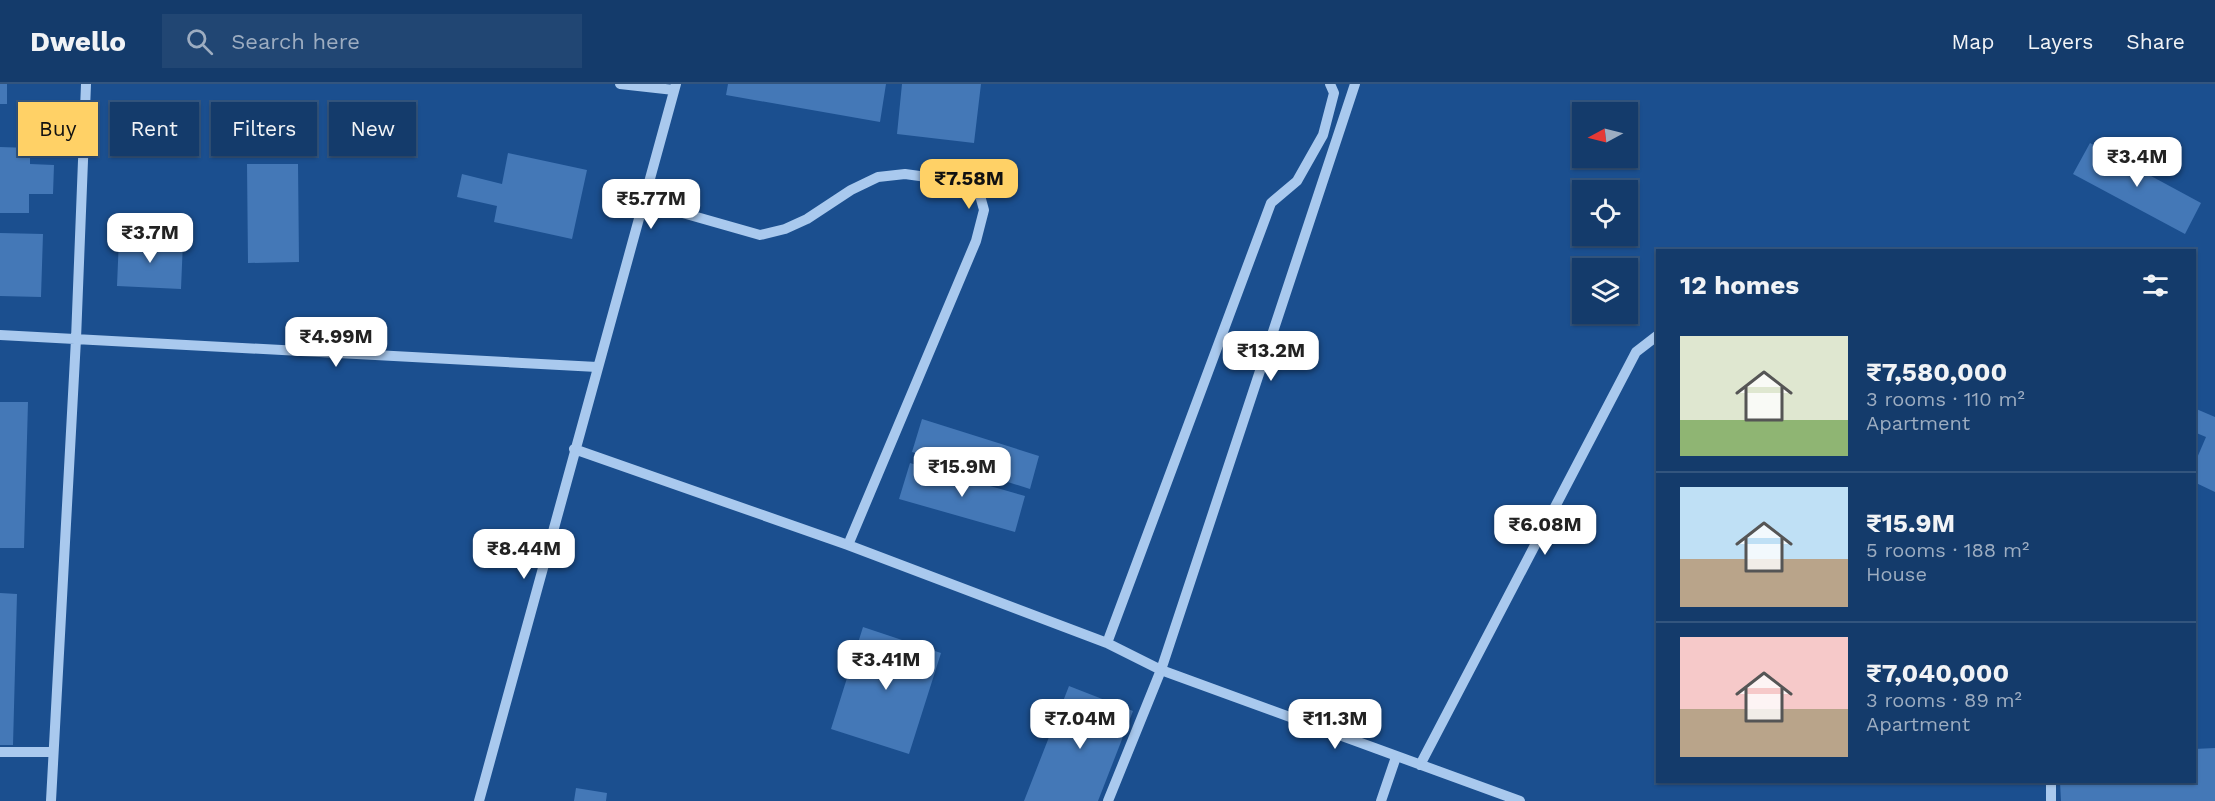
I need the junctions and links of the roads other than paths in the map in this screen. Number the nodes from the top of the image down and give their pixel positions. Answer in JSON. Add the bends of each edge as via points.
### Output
{"nodes":[{"id":1,"x":86,"y":84,"type":"edge"},
{"id":2,"x":620,"y":84,"type":"edge"},
{"id":3,"x":1330,"y":84,"type":"edge"},
{"id":4,"x":1355,"y":84,"type":"edge"},
{"id":5,"x":675,"y":87,"type":"edge"},
{"id":6,"x":644,"y":202,"type":"junction"},
{"id":7,"x":0,"y":335,"type":"edge"},
{"id":8,"x":1656,"y":337,"type":"edge"},
{"id":9,"x":76,"y":339,"type":"junction"},
{"id":10,"x":597,"y":367,"type":"junction"},
{"id":11,"x":574,"y":449,"type":"junction"},
{"id":12,"x":848,"y":545,"type":"junction"},
{"id":13,"x":1107,"y":643,"type":"junction"},
{"id":14,"x":1161,"y":670,"type":"junction"},
{"id":15,"x":0,"y":752,"type":"edge"},
{"id":16,"x":53,"y":752,"type":"junction"},
{"id":17,"x":1396,"y":757,"type":"junction"},
{"id":18,"x":1420,"y":765,"type":"junction"},
{"id":19,"x":2051,"y":783,"type":"edge"},
{"id":20,"x":51,"y":801,"type":"edge"},
{"id":21,"x":479,"y":801,"type":"edge"},
{"id":22,"x":1108,"y":801,"type":"edge"},
{"id":23,"x":1382,"y":801,"type":"edge"},
{"id":24,"x":1520,"y":801,"type":"edge"},
{"id":25,"x":2051,"y":801,"type":"edge"}],
"edges":[{"from":1,"to":9,"type":"street"},
{"from":2,"to":5,"type":"street"},
{"from":3,"to":13,"type":"street","via":[[1334,93],[1323,135],[1297,181],[1271,203]]},
{"from":4,"to":14,"type":"street"},
{"from":5,"to":6,"type":"street"},
{"from":6,"to":10,"type":"street"},
{"from":6,"to":12,"type":"street","via":[[760,235],[807,219],[878,177],[905,174],[963,182],[979,192],[984,210],[976,241]]},
{"from":7,"to":9,"type":"street"},
{"from":8,"to":18,"type":"street","via":[[1636,352]]},
{"from":9,"to":10,"type":"street"},
{"from":9,"to":16,"type":"street"},
{"from":10,"to":11,"type":"street"},
{"from":11,"to":12,"type":"street"},
{"from":11,"to":21,"type":"street"},
{"from":12,"to":13,"type":"street"},
{"from":13,"to":14,"type":"street"},
{"from":14,"to":17,"type":"street"},
{"from":14,"to":22,"type":"street"},
{"from":15,"to":16,"type":"street"},
{"from":16,"to":20,"type":"street"},
{"from":17,"to":18,"type":"street"},
{"from":17,"to":23,"type":"street"},
{"from":18,"to":24,"type":"street"},
{"from":19,"to":25,"type":"street"}]}
